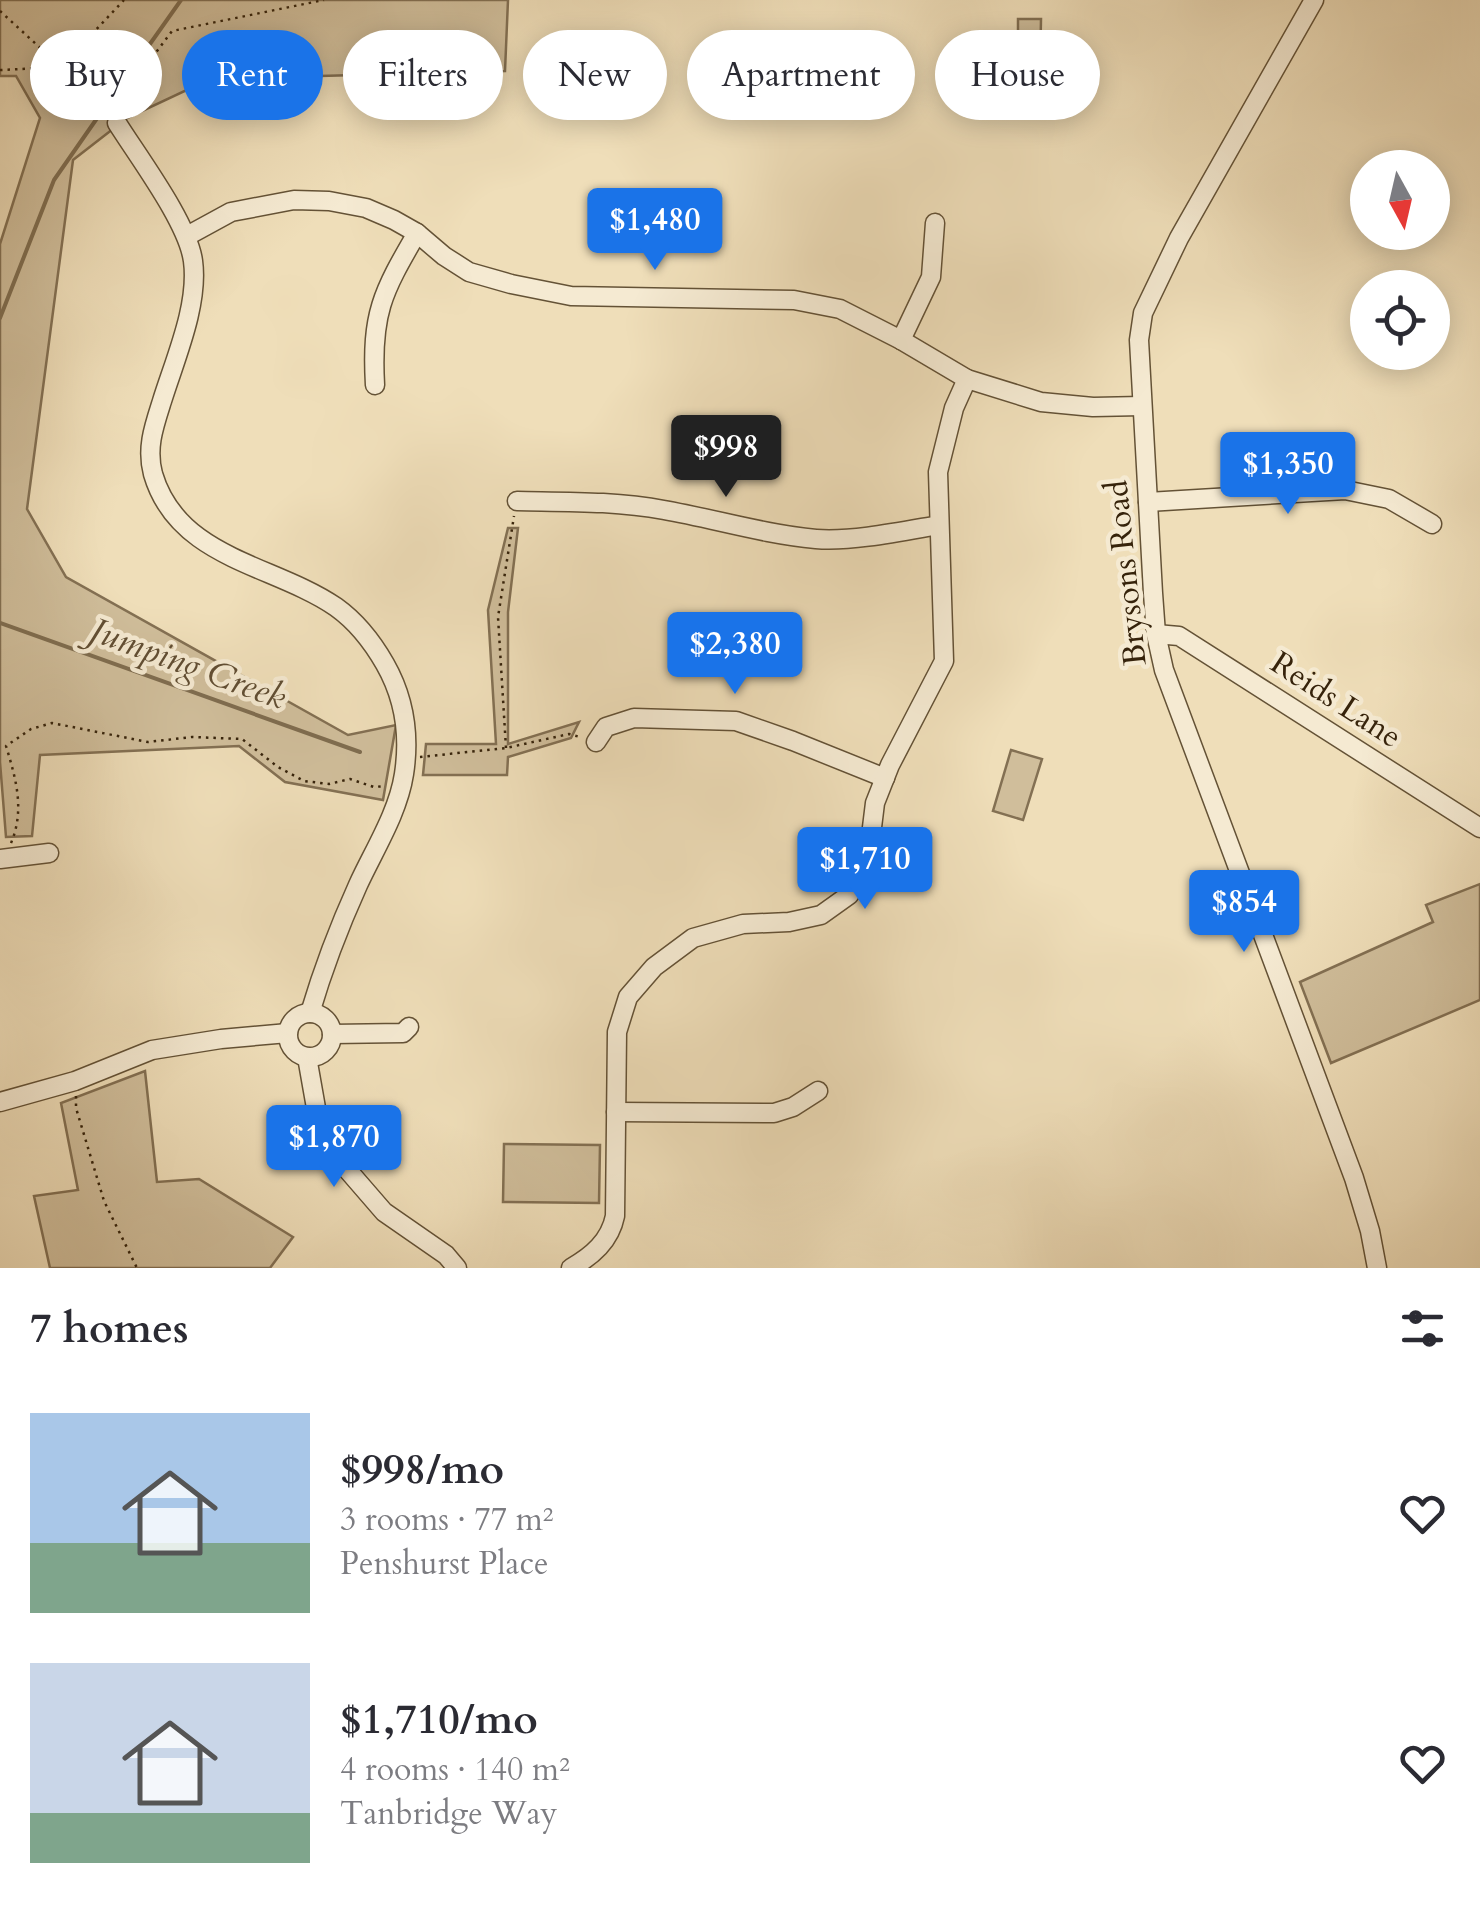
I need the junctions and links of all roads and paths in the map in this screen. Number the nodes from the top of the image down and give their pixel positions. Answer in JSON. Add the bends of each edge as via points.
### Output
{"nodes":[{"id":1,"x":124,"y":0,"type":"edge"},
{"id":2,"x":324,"y":0,"type":"edge"},
{"id":3,"x":1314,"y":0,"type":"edge"},
{"id":4,"x":0,"y":11,"type":"edge"},
{"id":5,"x":2,"y":18,"type":"edge"},
{"id":6,"x":96,"y":30,"type":"edge"},
{"id":7,"x":30,"y":42,"type":"edge"},
{"id":8,"x":162,"y":43,"type":"edge"},
{"id":9,"x":30,"y":69,"type":"edge"},
{"id":10,"x":0,"y":70,"type":"edge"},
{"id":11,"x":114,"y":120,"type":"edge"},
{"id":12,"x":935,"y":224,"type":"dead end"},
{"id":13,"x":417,"y":233,"type":"junction"},
{"id":14,"x":187,"y":236,"type":"junction"},
{"id":15,"x":901,"y":340,"type":"junction"},
{"id":16,"x":966,"y":379,"type":"junction"},
{"id":17,"x":375,"y":385,"type":"dead end"},
{"id":18,"x":1142,"y":406,"type":"junction"},
{"id":19,"x":516,"y":501,"type":"joint"},
{"id":20,"x":1148,"y":502,"type":"junction"},
{"id":21,"x":1432,"y":524,"type":"dead end"},
{"id":22,"x":940,"y":525,"type":"junction"},
{"id":23,"x":1156,"y":634,"type":"junction"},
{"id":24,"x":596,"y":742,"type":"joint"},
{"id":25,"x":506,"y":748,"type":"junction"},
{"id":26,"x":406,"y":758,"type":"junction"},
{"id":27,"x":884,"y":778,"type":"junction"},
{"id":28,"x":402,"y":786,"type":"junction"},
{"id":29,"x":1480,"y":828,"type":"edge"},
{"id":30,"x":49,"y":854,"type":"dead end"},
{"id":31,"x":2,"y":858,"type":"edge"},
{"id":32,"x":310,"y":1012,"type":"junction"},
{"id":33,"x":288,"y":1033,"type":"junction"},
{"id":34,"x":407,"y":1033,"type":"dead end"},
{"id":35,"x":332,"y":1034,"type":"junction"},
{"id":36,"x":307,"y":1057,"type":"junction"},
{"id":37,"x":75,"y":1081,"type":"junction"},
{"id":38,"x":818,"y":1091,"type":"dead end"},
{"id":39,"x":0,"y":1102,"type":"edge"},
{"id":40,"x":616,"y":1112,"type":"junction"},
{"id":41,"x":137,"y":1268,"type":"edge"},
{"id":42,"x":456,"y":1268,"type":"edge"},
{"id":43,"x":570,"y":1268,"type":"edge"},
{"id":44,"x":1377,"y":1268,"type":"edge"}],
"edges":[{"from":1,"to":6,"type":"path"},
{"from":2,"to":8,"type":"path","via":[[172,30]]},
{"from":3,"to":18,"type":"street","name":"Brysons Road","via":[[1151,294],[1139,340]]},
{"from":4,"to":5,"type":"path"},
{"from":5,"to":7,"type":"path"},
{"from":9,"to":10,"type":"path"},
{"from":11,"to":14,"type":"street"},
{"from":12,"to":15,"type":"street","via":[[931,277]]},
{"from":13,"to":14,"type":"street","via":[[366,208],[294,200],[231,212]]},
{"from":13,"to":15,"type":"street","via":[[469,272],[511,284],[572,296],[794,300],[840,308]]},
{"from":13,"to":17,"type":"street","via":[[378,310]]},
{"from":14,"to":26,"type":"street","via":[[194,286],[151,435],[158,488],[181,524],[208,544],[317,596],[359,627],[400,694]]},
{"from":15,"to":16,"type":"street"},
{"from":16,"to":18,"type":"street","via":[[1041,402]]},
{"from":16,"to":22,"type":"street","via":[[938,472]]},
{"from":18,"to":20,"type":"street","name":"Brysons Road"},
{"from":19,"to":22,"type":"street","via":[[662,510],[820,540]]},
{"from":19,"to":25,"type":"path","via":[[498,617]]},
{"from":20,"to":21,"type":"street","via":[[1346,490],[1389,499]]},
{"from":20,"to":23,"type":"street","name":"Brysons Road"},
{"from":22,"to":27,"type":"street","via":[[944,661]]},
{"from":23,"to":29,"type":"street","name":"Reids Lane","via":[[1179,636]]},
{"from":23,"to":44,"type":"street","name":"Brysons Road","via":[[1189,741],[1354,1178]]},
{"from":24,"to":25,"type":"path","via":[[569,734]]},
{"from":24,"to":27,"type":"street","via":[[606,727],[634,718],[736,721]]},
{"from":25,"to":26,"type":"path"},
{"from":26,"to":28,"type":"street"},
{"from":27,"to":40,"type":"street","via":[[867,868],[848,895],[820,915],[693,938],[628,997],[617,1032]]},
{"from":28,"to":31,"type":"path","via":[[304,781],[242,739],[148,742],[52,724],[6,746],[18,789],[18,826]]},
{"from":28,"to":32,"type":"street"},
{"from":30,"to":31,"type":"street"},
{"from":32,"to":33,"type":"street","via":[[297,1016]]},
{"from":32,"to":35,"type":"street","via":[[328,1022]]},
{"from":33,"to":36,"type":"street","via":[[295,1051]]},
{"from":33,"to":37,"type":"street","via":[[152,1050]]},
{"from":34,"to":35,"type":"street"},
{"from":35,"to":36,"type":"street","via":[[322,1054]]},
{"from":36,"to":42,"type":"street","via":[[316,1108],[340,1160],[384,1212]]},
{"from":37,"to":39,"type":"street"},
{"from":37,"to":41,"type":"path","via":[[76,1108],[104,1201]]},
{"from":38,"to":40,"type":"street","via":[[774,1113]]},
{"from":40,"to":43,"type":"street","via":[[612,1230],[591,1256]]}]}
